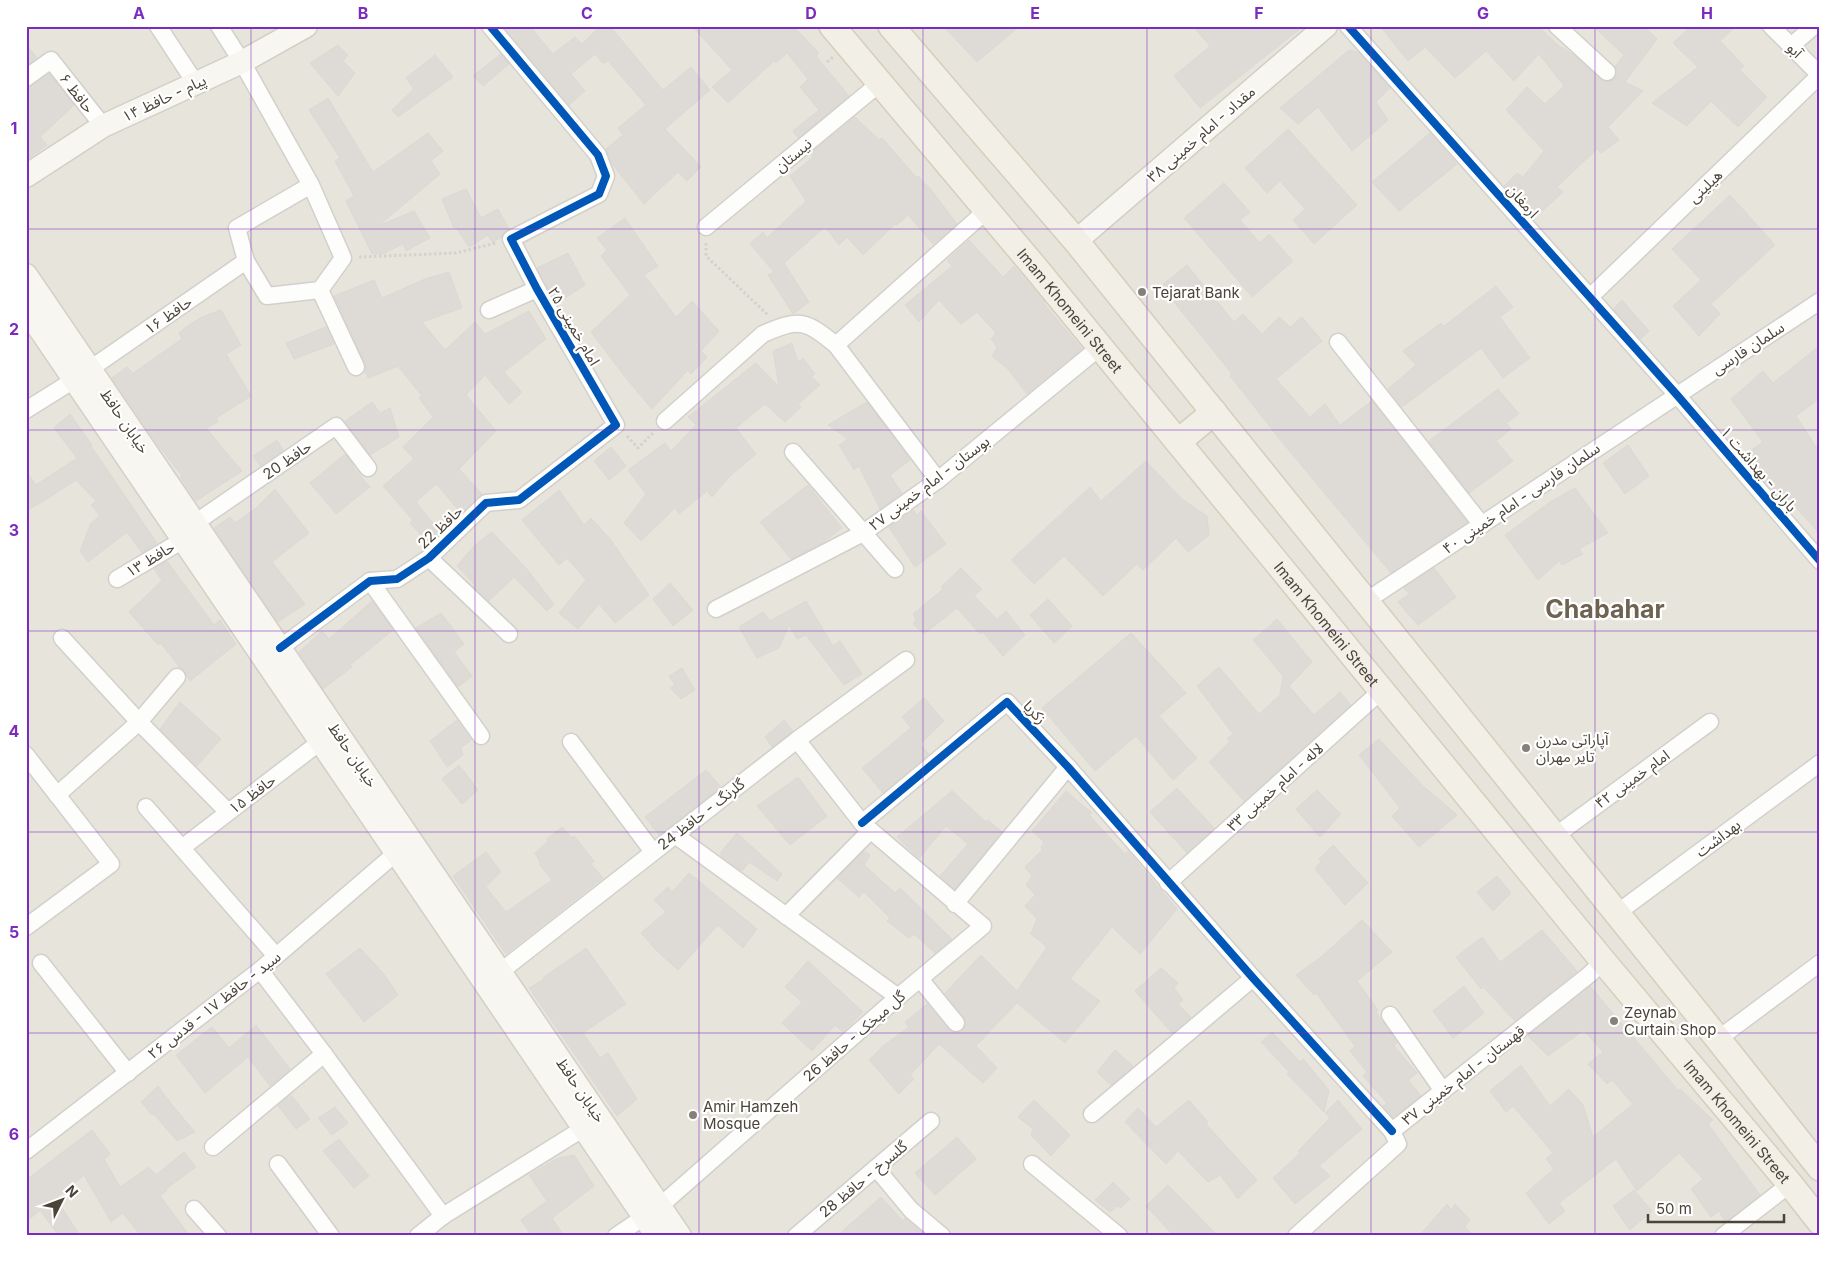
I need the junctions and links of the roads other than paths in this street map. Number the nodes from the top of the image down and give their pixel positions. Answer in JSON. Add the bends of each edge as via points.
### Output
{"nodes":[{"id":1,"x":158,"y":26,"type":"edge"},
{"id":2,"x":219,"y":26,"type":"edge"},
{"id":3,"x":306,"y":26,"type":"edge"},
{"id":4,"x":490,"y":26,"type":"edge"},
{"id":5,"x":832,"y":26,"type":"edge"},
{"id":6,"x":892,"y":26,"type":"edge"},
{"id":7,"x":1326,"y":26,"type":"edge"},
{"id":8,"x":1348,"y":26,"type":"edge"},
{"id":9,"x":1557,"y":26,"type":"edge"},
{"id":10,"x":1771,"y":26,"type":"edge"},
{"id":11,"x":1814,"y":26,"type":"edge"},
{"id":12,"x":281,"y":32,"type":"edge"},
{"id":13,"x":1791,"y":46,"type":"junction"},
{"id":14,"x":242,"y":62,"type":"junction"},
{"id":15,"x":1606,"y":72,"type":"dead end"},
{"id":16,"x":1820,"y":75,"type":"edge"},
{"id":17,"x":26,"y":78,"type":"edge"},
{"id":18,"x":880,"y":83,"type":"junction"},
{"id":19,"x":196,"y":84,"type":"junction"},
{"id":20,"x":103,"y":126,"type":"junction"},
{"id":21,"x":26,"y":176,"type":"edge"},
{"id":22,"x":311,"y":185,"type":"junction"},
{"id":23,"x":987,"y":210,"type":"junction"},
{"id":24,"x":706,"y":227,"type":"road end"},
{"id":25,"x":1076,"y":241,"type":"junction"},
{"id":26,"x":246,"y":261,"type":"junction"},
{"id":27,"x":26,"y":275,"type":"edge"},
{"id":28,"x":537,"y":289,"type":"junction"},
{"id":29,"x":320,"y":290,"type":"junction"},
{"id":30,"x":1590,"y":297,"type":"junction"},
{"id":31,"x":1820,"y":301,"type":"edge"},
{"id":32,"x":26,"y":309,"type":"edge"},
{"id":33,"x":489,"y":310,"type":"dead end"},
{"id":34,"x":1338,"y":342,"type":"dead end"},
{"id":35,"x":836,"y":345,"type":"junction"},
{"id":36,"x":1100,"y":347,"type":"junction"},
{"id":37,"x":356,"y":367,"type":"dead end"},
{"id":38,"x":82,"y":374,"type":"junction"},
{"id":39,"x":1676,"y":395,"type":"junction"},
{"id":40,"x":26,"y":410,"type":"edge"},
{"id":41,"x":1214,"y":412,"type":"junction"},
{"id":42,"x":665,"y":421,"type":"road end"},
{"id":43,"x":616,"y":425,"type":"joint"},
{"id":44,"x":1178,"y":442,"type":"junction"},
{"id":45,"x":793,"y":452,"type":"dead end"},
{"id":46,"x":368,"y":468,"type":"dead end"},
{"id":47,"x":938,"y":480,"type":"junction"},
{"id":48,"x":1482,"y":525,"type":"junction"},
{"id":49,"x":189,"y":532,"type":"junction"},
{"id":50,"x":863,"y":532,"type":"junction"},
{"id":51,"x":429,"y":558,"type":"junction"},
{"id":52,"x":1820,"y":561,"type":"edge"},
{"id":53,"x":895,"y":569,"type":"dead end"},
{"id":54,"x":117,"y":579,"type":"dead end"},
{"id":55,"x":370,"y":581,"type":"junction"},
{"id":56,"x":1366,"y":601,"type":"junction"},
{"id":57,"x":716,"y":609,"type":"dead end"},
{"id":58,"x":509,"y":634,"type":"dead end"},
{"id":59,"x":62,"y":638,"type":"dead end"},
{"id":60,"x":280,"y":648,"type":"junction"},
{"id":61,"x":906,"y":660,"type":"dead end"},
{"id":62,"x":177,"y":677,"type":"dead end"},
{"id":63,"x":1382,"y":690,"type":"junction"},
{"id":64,"x":139,"y":722,"type":"junction"},
{"id":65,"x":1710,"y":722,"type":"dead end"},
{"id":66,"x":482,"y":736,"type":"dead end"},
{"id":67,"x":797,"y":740,"type":"junction"},
{"id":68,"x":320,"y":742,"type":"junction"},
{"id":69,"x":571,"y":742,"type":"dead end"},
{"id":70,"x":26,"y":755,"type":"edge"},
{"id":71,"x":1820,"y":763,"type":"edge"},
{"id":72,"x":1068,"y":767,"type":"junction"},
{"id":73,"x":57,"y":795,"type":"junction"},
{"id":74,"x":146,"y":807,"type":"dead end"},
{"id":75,"x":228,"y":812,"type":"junction"},
{"id":76,"x":866,"y":827,"type":"junction"},
{"id":77,"x":675,"y":835,"type":"junction"},
{"id":78,"x":1555,"y":836,"type":"junction"},
{"id":79,"x":183,"y":847,"type":"junction"},
{"id":80,"x":653,"y":852,"type":"junction"},
{"id":81,"x":396,"y":853,"type":"junction"},
{"id":82,"x":1168,"y":883,"type":"junction"},
{"id":83,"x":955,"y":904,"type":"junction"},
{"id":84,"x":1617,"y":913,"type":"junction"},
{"id":85,"x":786,"y":916,"type":"junction"},
{"id":86,"x":26,"y":927,"type":"edge"},
{"id":87,"x":276,"y":956,"type":"junction"},
{"id":88,"x":1604,"y":961,"type":"junction"},
{"id":89,"x":41,"y":963,"type":"dead end"},
{"id":90,"x":1820,"y":963,"type":"edge"},
{"id":91,"x":260,"y":970,"type":"junction"},
{"id":92,"x":500,"y":972,"type":"junction"},
{"id":93,"x":1253,"y":978,"type":"junction"},
{"id":94,"x":920,"y":979,"type":"junction"},
{"id":95,"x":898,"y":997,"type":"junction"},
{"id":96,"x":1390,"y":1015,"type":"dead end"},
{"id":97,"x":956,"y":1023,"type":"dead end"},
{"id":98,"x":1718,"y":1039,"type":"junction"},
{"id":99,"x":324,"y":1054,"type":"junction"},
{"id":100,"x":128,"y":1073,"type":"junction"},
{"id":101,"x":1443,"y":1091,"type":"junction"},
{"id":102,"x":1092,"y":1114,"type":"dead end"},
{"id":103,"x":931,"y":1121,"type":"dead end"},
{"id":104,"x":584,"y":1128,"type":"junction"},
{"id":105,"x":1392,"y":1131,"type":"junction"},
{"id":106,"x":214,"y":1147,"type":"dead end"},
{"id":107,"x":26,"y":1151,"type":"edge"},
{"id":108,"x":278,"y":1164,"type":"dead end"},
{"id":109,"x":1032,"y":1164,"type":"dead end"},
{"id":110,"x":876,"y":1168,"type":"junction"},
{"id":111,"x":1820,"y":1168,"type":"edge"},
{"id":112,"x":1790,"y":1184,"type":"junction"},
{"id":113,"x":194,"y":1209,"type":"dead end"},
{"id":114,"x":652,"y":1212,"type":"junction"},
{"id":115,"x":443,"y":1216,"type":"junction"},
{"id":116,"x":1820,"y":1222,"type":"edge"},
{"id":117,"x":218,"y":1236,"type":"edge"},
{"id":118,"x":332,"y":1236,"type":"edge"},
{"id":119,"x":418,"y":1236,"type":"edge"},
{"id":120,"x":616,"y":1236,"type":"edge"},
{"id":121,"x":657,"y":1236,"type":"edge"},
{"id":122,"x":680,"y":1236,"type":"edge"},
{"id":123,"x":796,"y":1236,"type":"edge"},
{"id":124,"x":942,"y":1236,"type":"edge"},
{"id":125,"x":1119,"y":1236,"type":"edge"},
{"id":126,"x":1296,"y":1236,"type":"edge"},
{"id":127,"x":1723,"y":1236,"type":"edge"}],
"edges":[{"from":1,"to":19,"type":"street"},
{"from":2,"to":14,"type":"street"},
{"from":3,"to":12,"type":"main road","name":"پیام - حافظ ۱۴"},
{"from":4,"to":28,"type":"street","name":"امام خمینی ۲۵","via":[[598,155],[606,176],[599,194],[511,239]]},
{"from":5,"to":18,"type":"main road","name":"Imam Khomeini Street"},
{"from":6,"to":25,"type":"main road"},
{"from":7,"to":25,"type":"main road","name":"مقداد - امام خمینی ۳۸"},
{"from":8,"to":30,"type":"street","name":"ارمغان"},
{"from":9,"to":15,"type":"street"},
{"from":10,"to":13,"type":"street","name":"آبو"},
{"from":11,"to":13,"type":"street"},
{"from":12,"to":14,"type":"main road","name":"پیام - حافظ ۱۴"},
{"from":13,"to":16,"type":"street","name":"آبو"},
{"from":14,"to":19,"type":"main road","name":"پیام - حافظ ۱۴"},
{"from":14,"to":22,"type":"street"},
{"from":16,"to":30,"type":"street","name":"هیلینی"},
{"from":17,"to":20,"type":"street","name":"حافظ ۶","via":[[51,60]]},
{"from":18,"to":23,"type":"main road","name":"Imam Khomeini Street"},
{"from":18,"to":24,"type":"street","name":"نیستان"},
{"from":19,"to":20,"type":"main road","name":"پیام - حافظ ۱۴"},
{"from":20,"to":21,"type":"main road","name":"پیام - حافظ ۱۴"},
{"from":22,"to":26,"type":"street","via":[[237,228]]},
{"from":22,"to":29,"type":"street","via":[[343,258]]},
{"from":23,"to":35,"type":"street"},
{"from":23,"to":36,"type":"main road","name":"Imam Khomeini Street"},
{"from":25,"to":41,"type":"main road"},
{"from":26,"to":29,"type":"street","via":[[267,296]]},
{"from":26,"to":38,"type":"street","name":"حافظ ۱۶"},
{"from":27,"to":38,"type":"main road","name":"خیابان حافظ"},
{"from":28,"to":33,"type":"street"},
{"from":28,"to":43,"type":"street","name":"امام خمینی ۲۵"},
{"from":29,"to":37,"type":"street"},
{"from":30,"to":39,"type":"street","name":"ارمغان"},
{"from":31,"to":39,"type":"street","name":"سلمان فارسی"},
{"from":32,"to":38,"type":"main road","name":"خیابان حافظ"},
{"from":34,"to":48,"type":"street"},
{"from":35,"to":42,"type":"street","via":[[800,322],[763,334]]},
{"from":35,"to":47,"type":"street"},
{"from":36,"to":44,"type":"main road","name":"Imam Khomeini Street"},
{"from":36,"to":47,"type":"street","name":"بوستان - امام خمینی ۲۷"},
{"from":38,"to":40,"type":"street","name":"حافظ ۱۶"},
{"from":38,"to":49,"type":"main road","name":"خیابان حافظ"},
{"from":39,"to":48,"type":"street","name":"سلمان فارسی - امام خمینی ۴۰"},
{"from":39,"to":52,"type":"street","name":"باران - بهداشت ۱"},
{"from":41,"to":44,"type":"main road"},
{"from":41,"to":56,"type":"main road"},
{"from":43,"to":51,"type":"street","name":"حافظ 22","via":[[519,500],[486,503]]},
{"from":44,"to":63,"type":"main road","name":"Imam Khomeini Street"},
{"from":45,"to":50,"type":"street"},
{"from":46,"to":49,"type":"street","name":"حافظ 20","via":[[336,426]]},
{"from":47,"to":50,"type":"street","name":"بوستان - امام خمینی ۲۷"},
{"from":48,"to":56,"type":"street","name":"سلمان فارسی - امام خمینی ۴۰"},
{"from":49,"to":54,"type":"street","name":"حافظ ۱۳"},
{"from":49,"to":60,"type":"main road","name":"خیابان حافظ"},
{"from":49,"to":68,"type":"main road","name":"خیابان حافظ"},
{"from":50,"to":53,"type":"street"},
{"from":50,"to":57,"type":"street","name":"بوستان - امام خمینی ۲۷"},
{"from":51,"to":55,"type":"street","name":"حافظ 22","via":[[396,579]]},
{"from":51,"to":58,"type":"street"},
{"from":55,"to":60,"type":"street"},
{"from":55,"to":66,"type":"street"},
{"from":56,"to":78,"type":"main road"},
{"from":59,"to":64,"type":"street"},
{"from":60,"to":92,"type":"main road","name":"خیابان حافظ"},
{"from":61,"to":67,"type":"street","name":"گلرنگ - حافظ 24"},
{"from":62,"to":64,"type":"street"},
{"from":63,"to":82,"type":"street","name":"لاله - امام خمینی ۳۳"},
{"from":63,"to":88,"type":"main road","name":"Imam Khomeini Street"},
{"from":64,"to":73,"type":"street"},
{"from":64,"to":75,"type":"street"},
{"from":65,"to":78,"type":"street","name":"امام خمینی ۴۲"},
{"from":67,"to":76,"type":"street"},
{"from":67,"to":77,"type":"street","name":"گلرنگ - حافظ 24"},
{"from":68,"to":75,"type":"street","name":"حافظ ۱۵"},
{"from":68,"to":81,"type":"main road","name":"خیابان حافظ"},
{"from":69,"to":80,"type":"street"},
{"from":70,"to":73,"type":"street"},
{"from":71,"to":84,"type":"street","name":"بهداشت"},
{"from":72,"to":76,"type":"street","name":"زکریا","via":[[1007,702]]},
{"from":72,"to":82,"type":"street","name":"زکریا"},
{"from":72,"to":83,"type":"street"},
{"from":73,"to":86,"type":"street","via":[[111,864]]},
{"from":74,"to":79,"type":"street"},
{"from":75,"to":79,"type":"street","name":"حافظ ۱۵"},
{"from":76,"to":83,"type":"street"},
{"from":76,"to":85,"type":"street"},
{"from":77,"to":80,"type":"street","name":"گلرنگ - حافظ 24"},
{"from":77,"to":85,"type":"street"},
{"from":78,"to":84,"type":"main road"},
{"from":79,"to":87,"type":"street"},
{"from":80,"to":92,"type":"street","name":"گلرنگ - حافظ 24"},
{"from":81,"to":87,"type":"street","name":"سید - حافظ ۱۷ - قدس ۲۶"},
{"from":81,"to":104,"type":"main road","name":"خیابان حافظ"},
{"from":82,"to":93,"type":"street","name":"زکریا"},
{"from":83,"to":94,"type":"street","name":"گل میخک - حافظ 26","via":[[983,926]]},
{"from":84,"to":98,"type":"main road"},
{"from":85,"to":95,"type":"street"},
{"from":87,"to":91,"type":"street","name":"سید - حافظ ۱۷ - قدس ۲۶"},
{"from":88,"to":101,"type":"street","name":"قهستان - امام خمینی ۳۷"},
{"from":88,"to":112,"type":"main road","name":"Imam Khomeini Street"},
{"from":89,"to":100,"type":"street"},
{"from":90,"to":98,"type":"street"},
{"from":91,"to":99,"type":"street"},
{"from":91,"to":100,"type":"street","name":"سید - حافظ ۱۷ - قدس ۲۶"},
{"from":92,"to":114,"type":"main road","name":"خیابان حافظ"},
{"from":93,"to":102,"type":"street"},
{"from":93,"to":105,"type":"street","name":"زکریا"},
{"from":94,"to":95,"type":"street","name":"گل میخک - حافظ 26"},
{"from":94,"to":97,"type":"street"},
{"from":95,"to":114,"type":"street","name":"گل میخک - حافظ 26"},
{"from":96,"to":101,"type":"street"},
{"from":98,"to":111,"type":"main road"},
{"from":99,"to":106,"type":"street"},
{"from":99,"to":115,"type":"street"},
{"from":100,"to":107,"type":"street","name":"سید - حافظ ۱۷ - قدس ۲۶"},
{"from":101,"to":105,"type":"street","name":"قهستان - امام خمینی ۳۷"},
{"from":103,"to":110,"type":"street","name":"گلسرخ - حافظ 28"},
{"from":104,"to":114,"type":"main road","name":"خیابان حافظ"},
{"from":104,"to":115,"type":"street"},
{"from":105,"to":126,"type":"street","name":"قهستان - امام خمینی ۳۷","via":[[1398,1144]]},
{"from":108,"to":118,"type":"street"},
{"from":109,"to":125,"type":"street"},
{"from":110,"to":123,"type":"street","name":"گلسرخ - حافظ 28"},
{"from":110,"to":124,"type":"street","via":[[911,1210]]},
{"from":112,"to":116,"type":"main road","name":"Imam Khomeini Street"},
{"from":112,"to":127,"type":"street"},
{"from":113,"to":117,"type":"street"},
{"from":114,"to":120,"type":"street","name":"گل میخک - حافظ 26"},
{"from":114,"to":121,"type":"main road","name":"خیابان حافظ"},
{"from":114,"to":122,"type":"main road","name":"خیابان حافظ"},
{"from":115,"to":119,"type":"street"}]}
